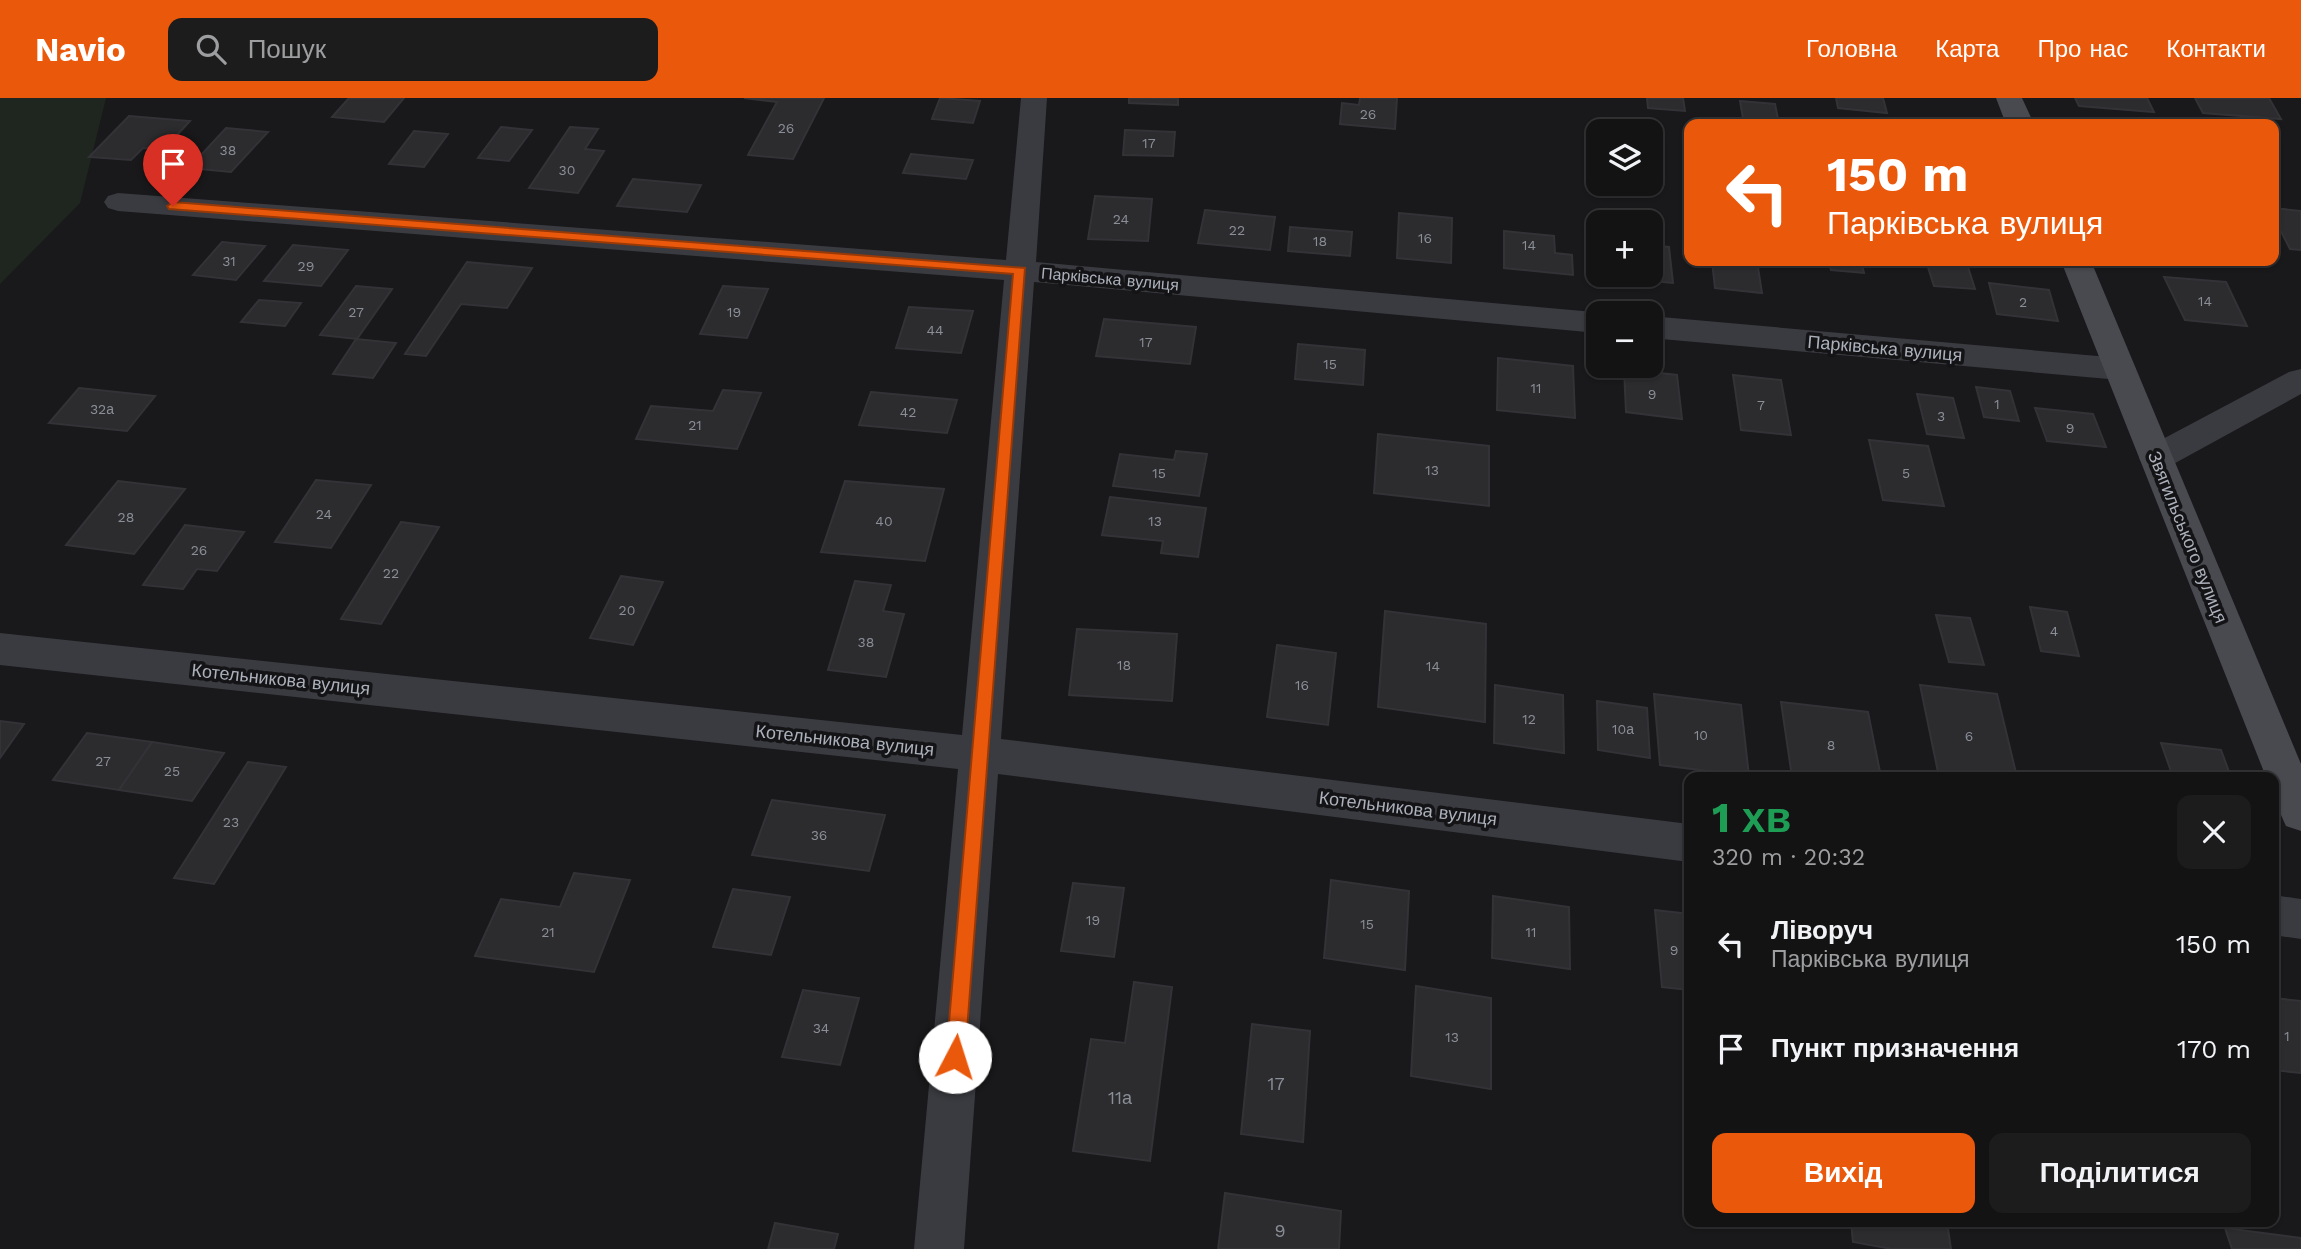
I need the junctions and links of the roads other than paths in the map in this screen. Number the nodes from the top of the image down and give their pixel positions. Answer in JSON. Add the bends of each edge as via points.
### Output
{"nodes":[{"id":1,"x":1034,"y":98,"type":"edge"},
{"id":2,"x":2010,"y":98,"type":"edge"},
{"id":3,"x":2018,"y":119,"type":"edge"},
{"id":4,"x":118,"y":202,"type":"dead end"},
{"id":5,"x":2078,"y":266,"type":"edge"},
{"id":6,"x":1020,"y":271,"type":"junction"},
{"id":7,"x":1586,"y":321,"type":"edge"},
{"id":8,"x":1663,"y":328,"type":"edge"},
{"id":9,"x":2120,"y":369,"type":"junction"},
{"id":10,"x":2301,"y":380,"type":"edge"},
{"id":11,"x":2156,"y":458,"type":"junction"},
{"id":12,"x":0,"y":649,"type":"edge"},
{"id":13,"x":980,"y":754,"type":"junction"},
{"id":14,"x":2301,"y":813,"type":"edge"},
{"id":15,"x":1684,"y":841,"type":"edge"},
{"id":16,"x":2279,"y":916,"type":"edge"},
{"id":17,"x":2301,"y":919,"type":"edge"},
{"id":18,"x":939,"y":1249,"type":"edge"}],
"edges":[{"from":1,"to":6,"type":"street"},
{"from":2,"to":3,"type":"street"},
{"from":4,"to":6,"type":"street","name":"Парківська вулиця"},
{"from":5,"to":9,"type":"street","name":"Звягильського вулиця"},
{"from":6,"to":7,"type":"street","name":"Парківська вулиця"},
{"from":6,"to":13,"type":"street"},
{"from":8,"to":9,"type":"street","name":"Парківська вулиця"},
{"from":9,"to":11,"type":"street","name":"Звягильського вулиця"},
{"from":10,"to":11,"type":"street"},
{"from":11,"to":14,"type":"street","name":"Звягильського вулиця"},
{"from":12,"to":13,"type":"street","name":"Котельникова вулиця"},
{"from":13,"to":15,"type":"street","name":"Котельникова вулиця"},
{"from":13,"to":18,"type":"street"},
{"from":16,"to":17,"type":"street"}]}
